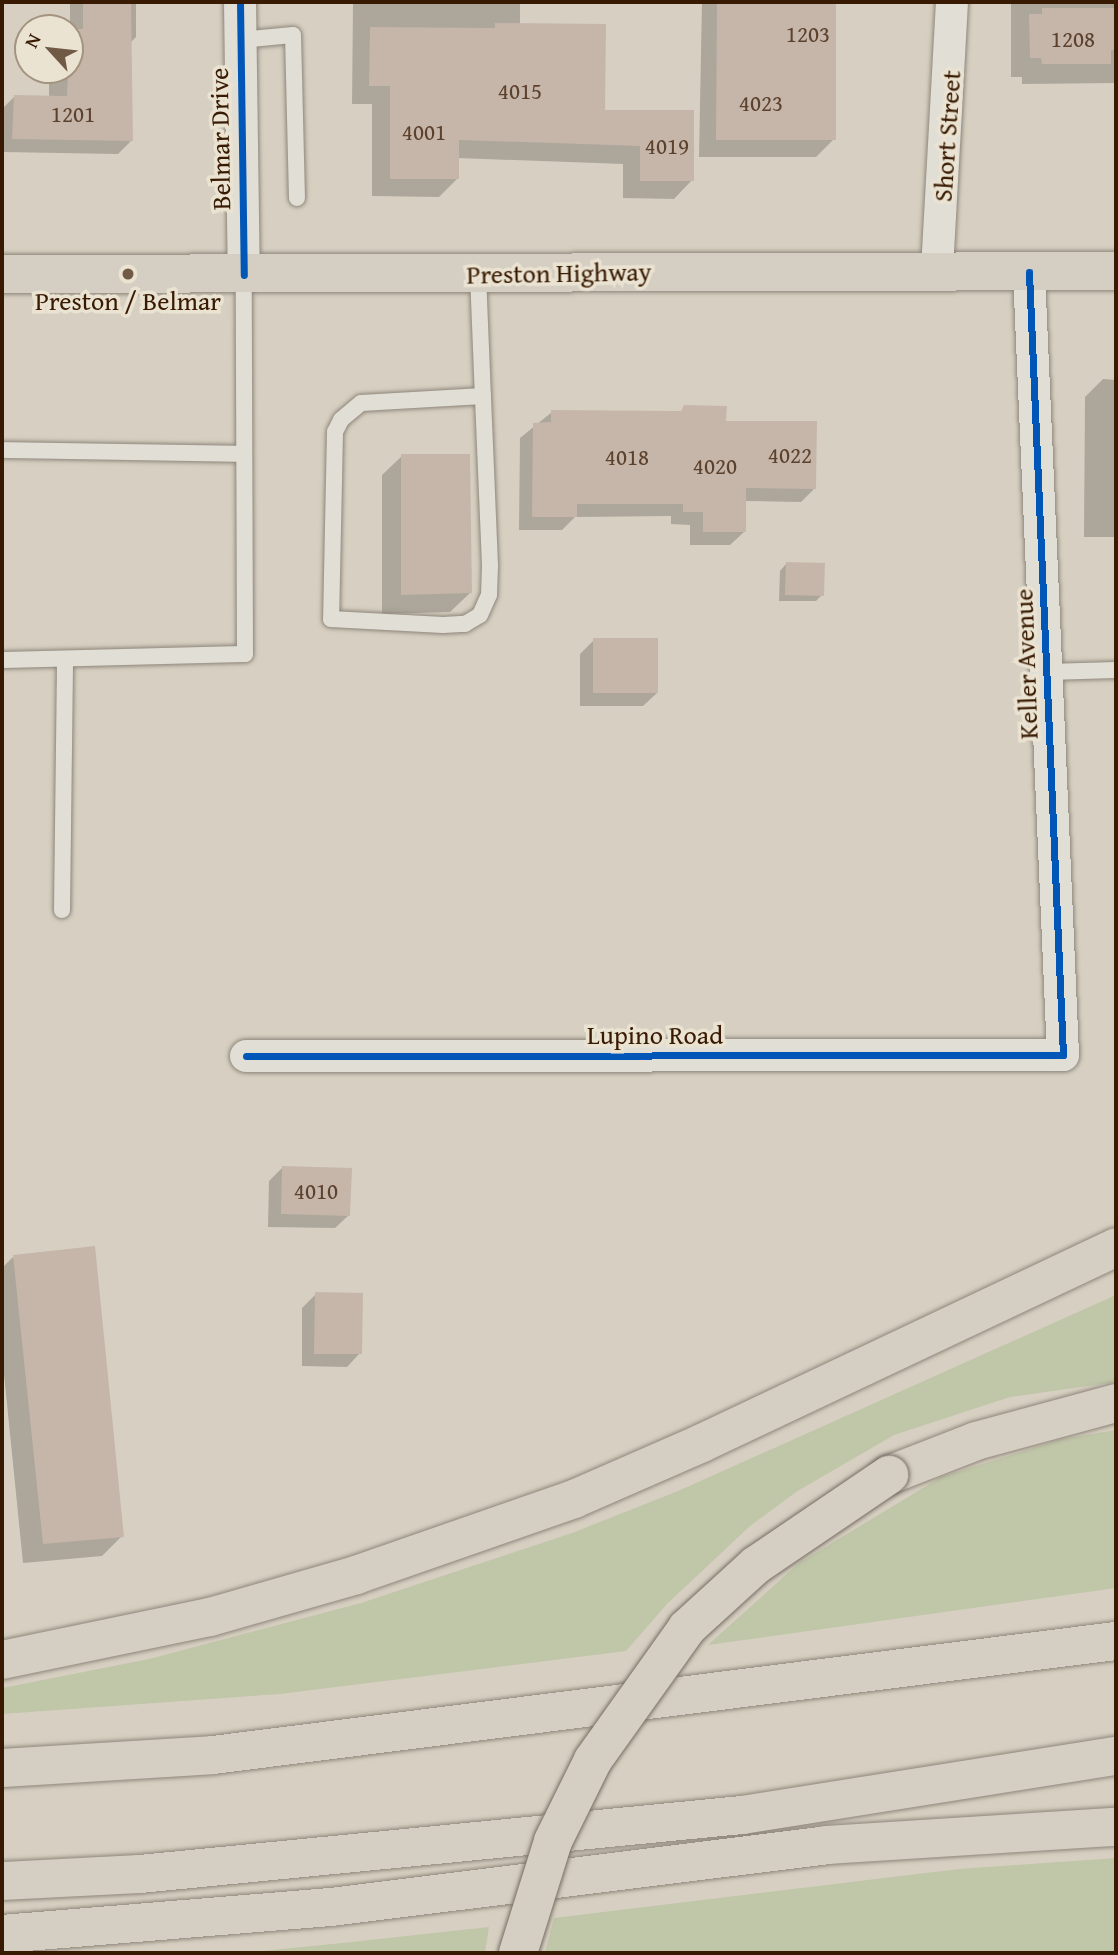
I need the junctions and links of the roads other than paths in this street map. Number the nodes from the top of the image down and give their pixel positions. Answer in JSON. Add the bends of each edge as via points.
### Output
{"nodes":[{"id":1,"x":240,"y":2,"type":"edge"},
{"id":2,"x":952,"y":2,"type":"edge"},
{"id":3,"x":240,"y":40,"type":"junction"},
{"id":4,"x":297,"y":198,"type":"dead end"},
{"id":5,"x":937,"y":270,"type":"junction"},
{"id":6,"x":1116,"y":271,"type":"edge"},
{"id":7,"x":1029,"y":272,"type":"junction"},
{"id":8,"x":2,"y":274,"type":"edge"},
{"id":9,"x":478,"y":274,"type":"junction"},
{"id":10,"x":244,"y":275,"type":"junction"},
{"id":11,"x":483,"y":397,"type":"junction"},
{"id":12,"x":2,"y":450,"type":"edge"},
{"id":13,"x":244,"y":454,"type":"junction"},
{"id":14,"x":65,"y":659,"type":"junction"},
{"id":15,"x":2,"y":660,"type":"edge"},
{"id":16,"x":1116,"y":670,"type":"edge"},
{"id":17,"x":1047,"y":672,"type":"junction"},
{"id":18,"x":62,"y":910,"type":"dead end"},
{"id":19,"x":1063,"y":1055,"type":"joint"},
{"id":20,"x":246,"y":1056,"type":"dead end"},
{"id":21,"x":1116,"y":1247,"type":"edge"},
{"id":22,"x":1116,"y":1403,"type":"edge"},
{"id":23,"x":1116,"y":1641,"type":"edge"},
{"id":24,"x":2,"y":1660,"type":"edge"},
{"id":25,"x":1116,"y":1756,"type":"edge"},
{"id":26,"x":2,"y":1768,"type":"edge"},
{"id":27,"x":1116,"y":1827,"type":"edge"},
{"id":28,"x":2,"y":1881,"type":"edge"},
{"id":29,"x":2,"y":1934,"type":"edge"},
{"id":30,"x":518,"y":1953,"type":"edge"}],
"edges":[{"from":1,"to":3,"type":"street","name":"Belmar Drive"},
{"from":2,"to":5,"type":"street","name":"Short Street"},
{"from":3,"to":4,"type":"lane","via":[[293,35]]},
{"from":3,"to":10,"type":"street","name":"Belmar Drive"},
{"from":5,"to":7,"type":"main road","name":"Preston Highway"},
{"from":5,"to":9,"type":"main road","name":"Preston Highway"},
{"from":6,"to":7,"type":"main road","name":"Preston Highway"},
{"from":7,"to":17,"type":"street","name":"Keller Avenue"},
{"from":8,"to":10,"type":"main road","name":"Preston Highway"},
{"from":9,"to":10,"type":"main road","name":"Preston Highway"},
{"from":9,"to":11,"type":"lane"},
{"from":10,"to":13,"type":"lane"},
{"from":11,"to":11,"type":"lane","via":[[378,400],[361,403],[341,420],[331,449],[331,619],[443,625],[465,624],[480,615],[489,595],[490,565]]},
{"from":12,"to":13,"type":"lane"},
{"from":13,"to":14,"type":"lane","via":[[245,654]]},
{"from":14,"to":15,"type":"lane"},
{"from":14,"to":18,"type":"lane"},
{"from":16,"to":17,"type":"lane"},
{"from":17,"to":19,"type":"street","name":"Keller Avenue"},
{"from":19,"to":20,"type":"street","name":"Lupino Road"},
{"from":21,"to":24,"type":"main road","via":[[702,1443],[562,1503],[356,1575],[210,1617]]},
{"from":22,"to":30,"type":"main road","bridge":true,"via":[[975,1441],[889,1475],[756,1565],[687,1628],[593,1760],[554,1841]]},
{"from":23,"to":26,"type":"main road","via":[[213,1755]]},
{"from":25,"to":28,"type":"main road","via":[[742,1815],[140,1874]]},
{"from":27,"to":29,"type":"main road","via":[[826,1845],[331,1907]]}]}
